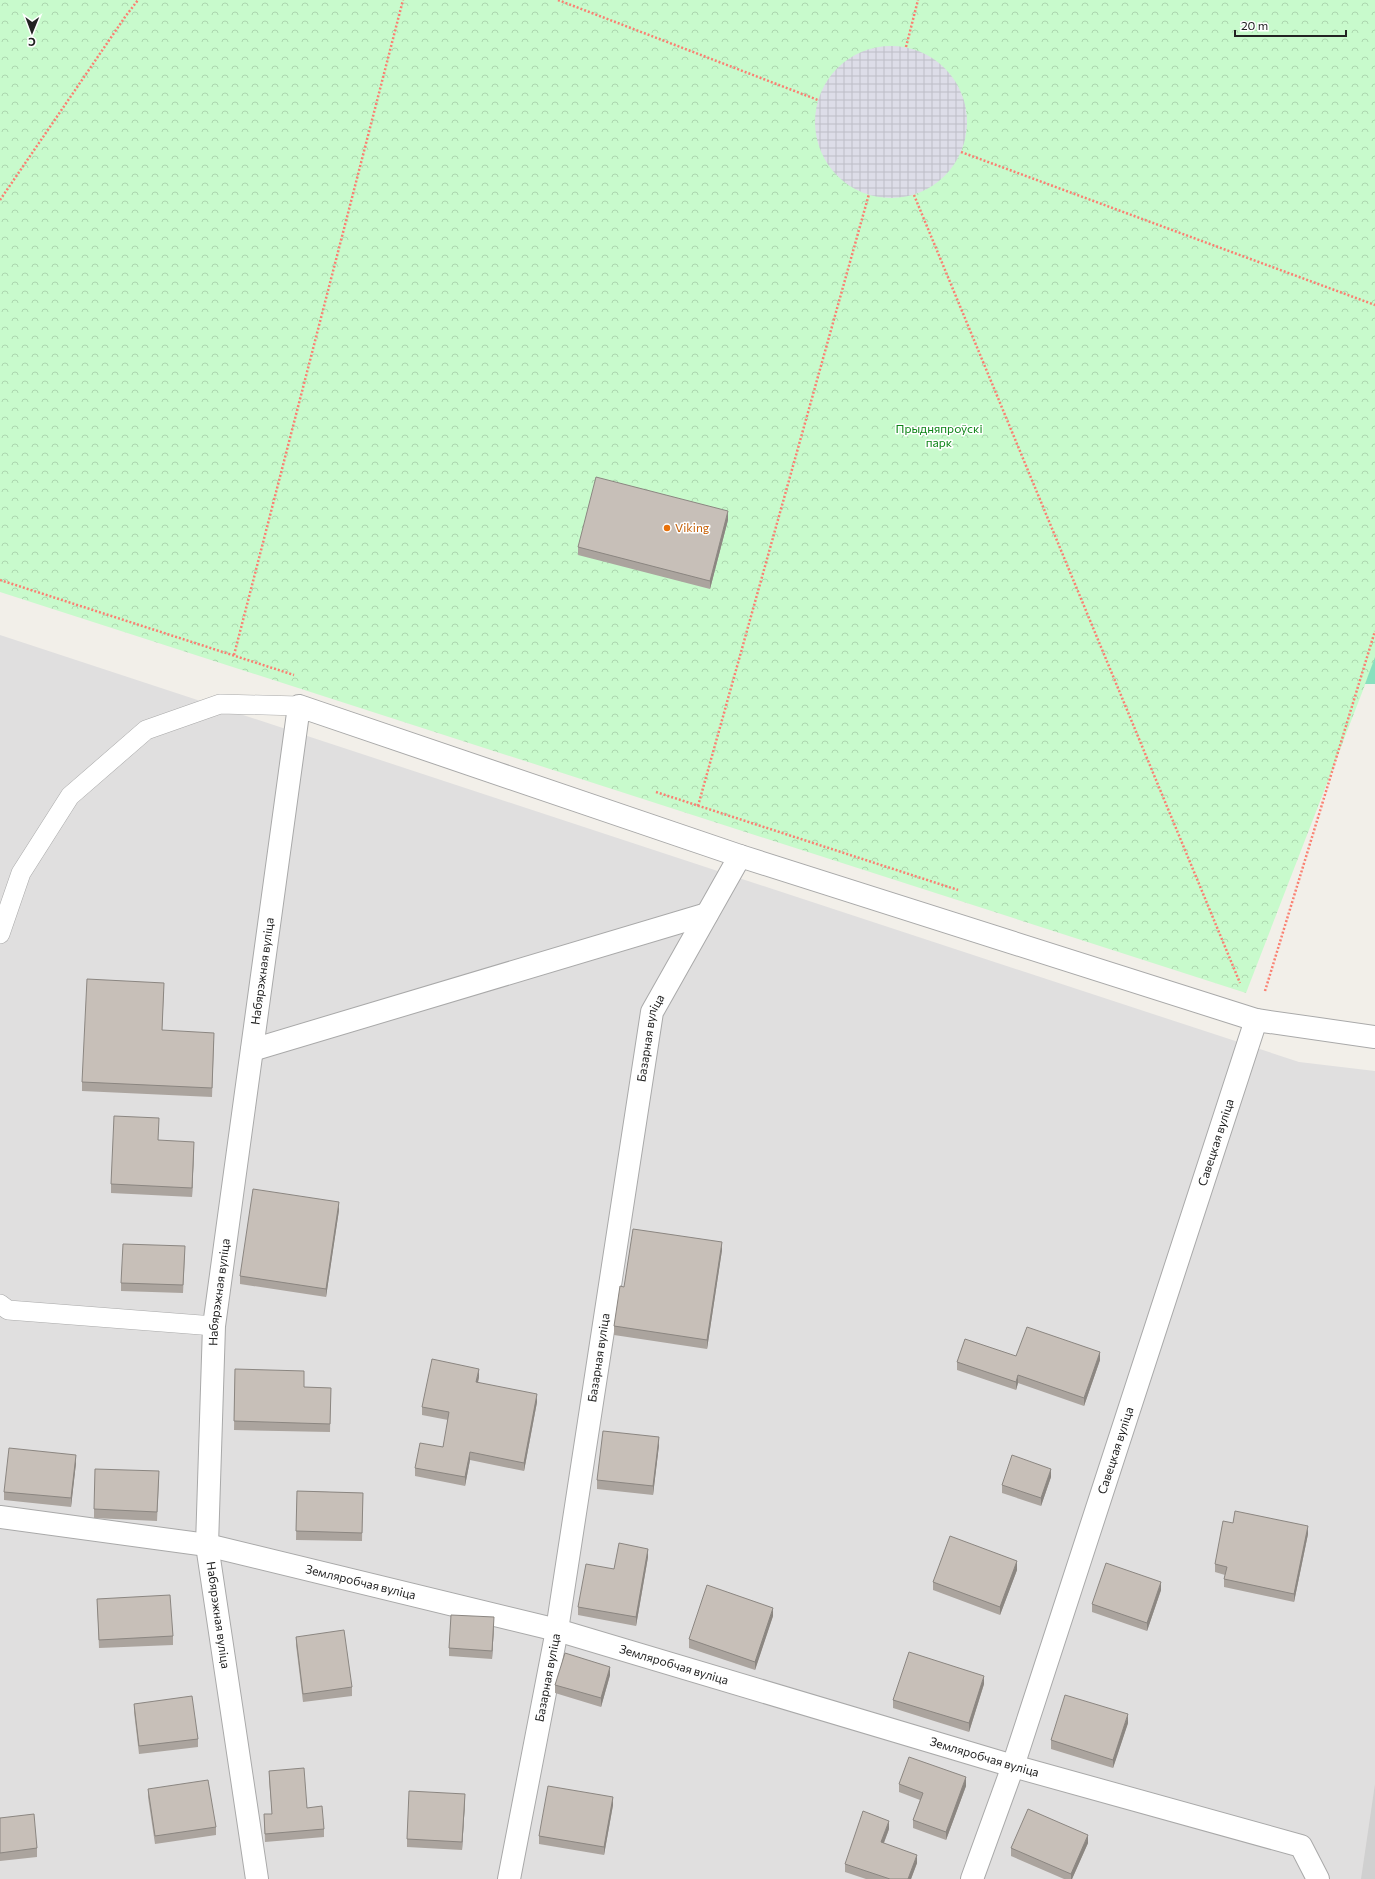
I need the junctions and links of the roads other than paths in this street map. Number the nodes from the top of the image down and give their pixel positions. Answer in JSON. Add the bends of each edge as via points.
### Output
{"nodes":[{"id":1,"x":299,"y":706,"type":"junction"},
{"id":2,"x":740,"y":856,"type":"junction"},
{"id":3,"x":707,"y":914,"type":"junction"},
{"id":4,"x":0,"y":934,"type":"edge"},
{"id":5,"x":1256,"y":1020,"type":"junction"},
{"id":6,"x":1375,"y":1037,"type":"edge"},
{"id":7,"x":252,"y":1050,"type":"junction"},
{"id":8,"x":0,"y":1304,"type":"edge"},
{"id":9,"x":214,"y":1326,"type":"junction"},
{"id":10,"x":0,"y":1517,"type":"edge"},
{"id":11,"x":207,"y":1545,"type":"junction"},
{"id":12,"x":557,"y":1630,"type":"junction"},
{"id":13,"x":1014,"y":1766,"type":"junction"},
{"id":14,"x":257,"y":1879,"type":"edge"},
{"id":15,"x":509,"y":1879,"type":"edge"},
{"id":16,"x":972,"y":1879,"type":"edge"},
{"id":17,"x":1318,"y":1879,"type":"edge"}],
"edges":[{"from":1,"to":2,"type":"street"},
{"from":1,"to":4,"type":"lane","via":[[220,704],[146,730],[70,796],[21,873]]},
{"from":1,"to":7,"type":"street","name":"Набярэжная вуліца"},
{"from":2,"to":3,"type":"street","name":"Базарная вуліца"},
{"from":2,"to":5,"type":"street"},
{"from":3,"to":7,"type":"street"},
{"from":3,"to":12,"type":"street","name":"Базарная вуліца","via":[[652,1012]]},
{"from":5,"to":6,"type":"street"},
{"from":5,"to":13,"type":"street","name":"Савецкая вуліца"},
{"from":7,"to":9,"type":"street","name":"Набярэжная вуліца"},
{"from":8,"to":9,"type":"lane","via":[[8,1310]]},
{"from":9,"to":11,"type":"street","name":"Набярэжная вуліца"},
{"from":10,"to":11,"type":"street","name":"Земляробчая вуліца"},
{"from":11,"to":12,"type":"street","name":"Земляробчая вуліца"},
{"from":11,"to":14,"type":"street","name":"Набярэжная вуліца"},
{"from":12,"to":13,"type":"street","name":"Земляробчая вуліца"},
{"from":12,"to":15,"type":"street","name":"Базарная вуліца"},
{"from":13,"to":16,"type":"street","name":"Савецкая вуліца"},
{"from":13,"to":17,"type":"street","name":"Земляробчая вуліца","via":[[1301,1846]]}]}
